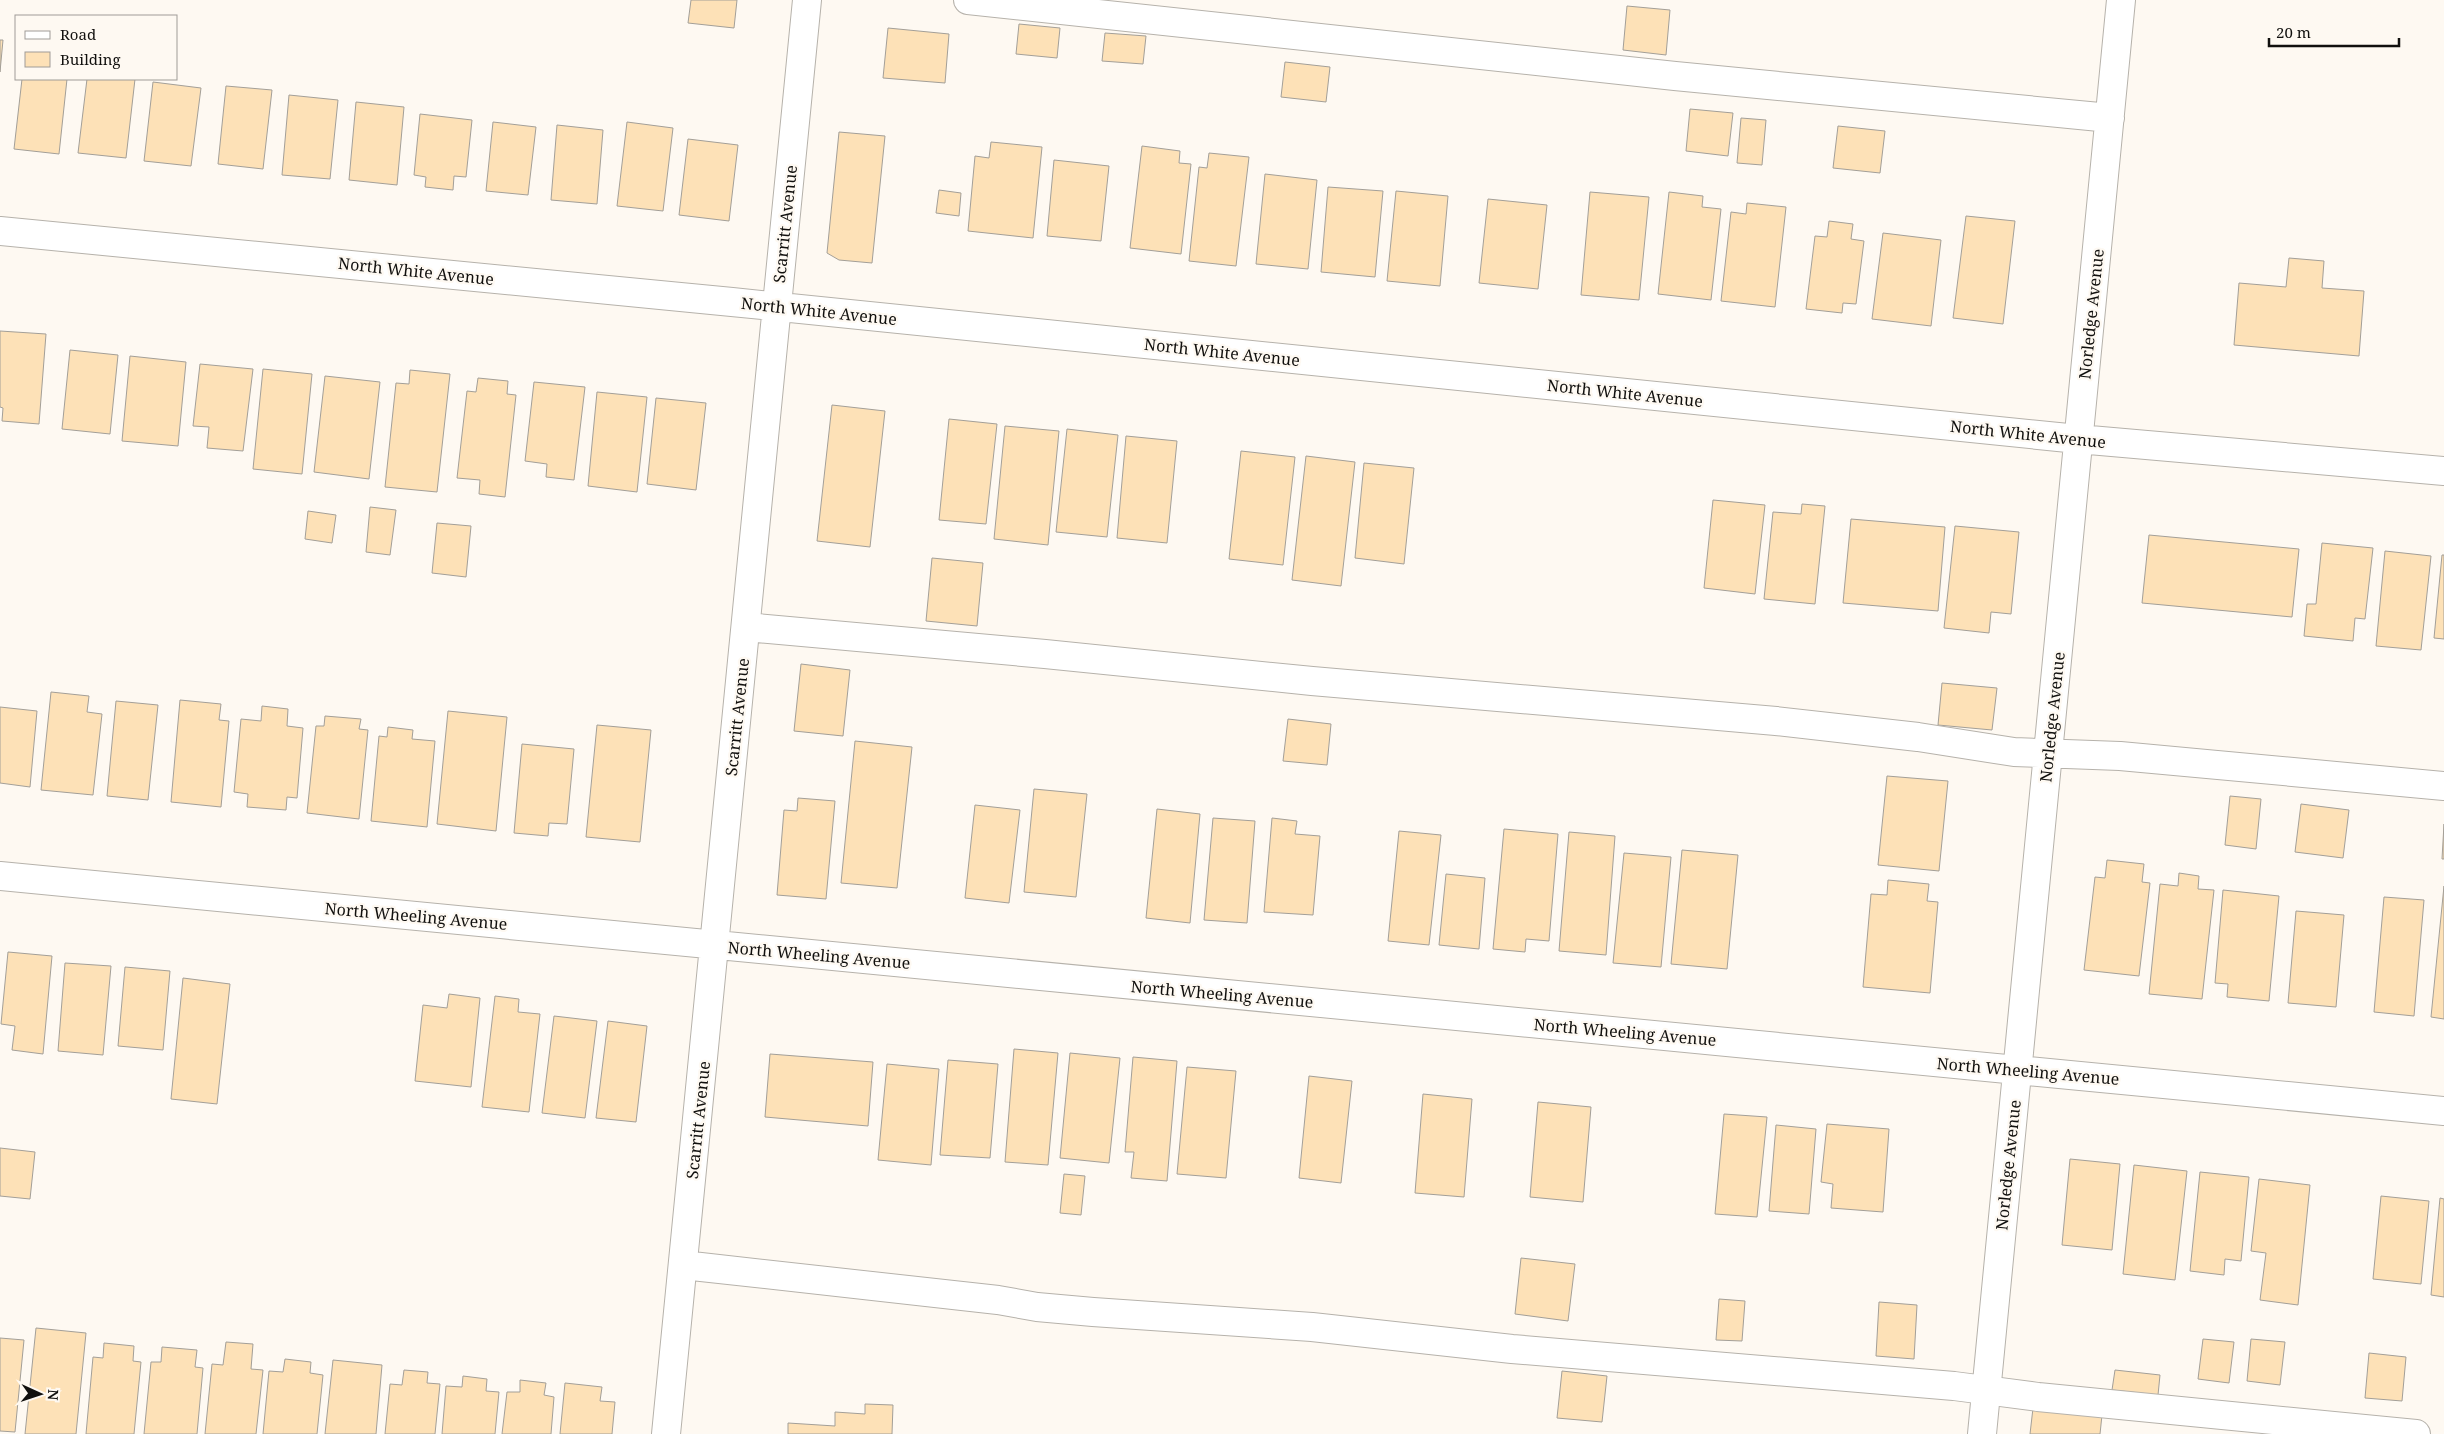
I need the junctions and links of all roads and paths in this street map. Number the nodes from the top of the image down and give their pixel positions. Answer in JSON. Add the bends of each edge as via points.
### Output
{"nodes":[{"id":1,"x":808,"y":0,"type":"edge"},
{"id":2,"x":968,"y":0,"type":"edge"},
{"id":3,"x":2121,"y":0,"type":"edge"},
{"id":4,"x":2110,"y":118,"type":"junction"},
{"id":5,"x":0,"y":231,"type":"edge"},
{"id":6,"x":778,"y":306,"type":"junction"},
{"id":7,"x":2078,"y":439,"type":"junction"},
{"id":8,"x":2444,"y":471,"type":"edge"},
{"id":9,"x":746,"y":627,"type":"junction"},
{"id":10,"x":2048,"y":755,"type":"junction"},
{"id":11,"x":2444,"y":786,"type":"edge"},
{"id":12,"x":0,"y":876,"type":"edge"},
{"id":13,"x":714,"y":945,"type":"junction"},
{"id":14,"x":2017,"y":1070,"type":"junction"},
{"id":15,"x":2444,"y":1111,"type":"edge"},
{"id":16,"x":683,"y":1265,"type":"junction"},
{"id":17,"x":1986,"y":1390,"type":"junction"},
{"id":18,"x":666,"y":1434,"type":"edge"},
{"id":19,"x":1982,"y":1434,"type":"edge"},
{"id":20,"x":2416,"y":1434,"type":"edge"}],
"edges":[{"from":1,"to":6,"type":"street","name":"Scarritt Avenue"},
{"from":2,"to":4,"type":"street","via":[[1675,76]]},
{"from":3,"to":4,"type":"street","name":"Norledge Avenue"},
{"from":4,"to":7,"type":"street","name":"Norledge Avenue"},
{"from":5,"to":6,"type":"street","name":"North White Avenue"},
{"from":6,"to":7,"type":"street","name":"North White Avenue"},
{"from":6,"to":9,"type":"street","name":"Scarritt Avenue"},
{"from":7,"to":8,"type":"street","name":"North White Avenue"},
{"from":7,"to":10,"type":"street","name":"Norledge Avenue"},
{"from":9,"to":10,"type":"street","via":[[1776,721],[1918,736]]},
{"from":9,"to":13,"type":"street","name":"Scarritt Avenue"},
{"from":10,"to":11,"type":"street","via":[[2130,756]]},
{"from":10,"to":14,"type":"street","name":"Norledge Avenue"},
{"from":12,"to":13,"type":"street","name":"North Wheeling Avenue"},
{"from":13,"to":14,"type":"street","name":"North Wheeling Avenue"},
{"from":13,"to":16,"type":"street","name":"Scarritt Avenue"},
{"from":14,"to":15,"type":"street","name":"North Wheeling Avenue"},
{"from":14,"to":17,"type":"street","name":"Norledge Avenue"},
{"from":16,"to":17,"type":"street","via":[[1037,1307],[1312,1327],[1512,1349]]},
{"from":16,"to":18,"type":"street","name":"Scarritt Avenue"},
{"from":17,"to":19,"type":"street","name":"Norledge Avenue"},
{"from":17,"to":20,"type":"street"}]}
